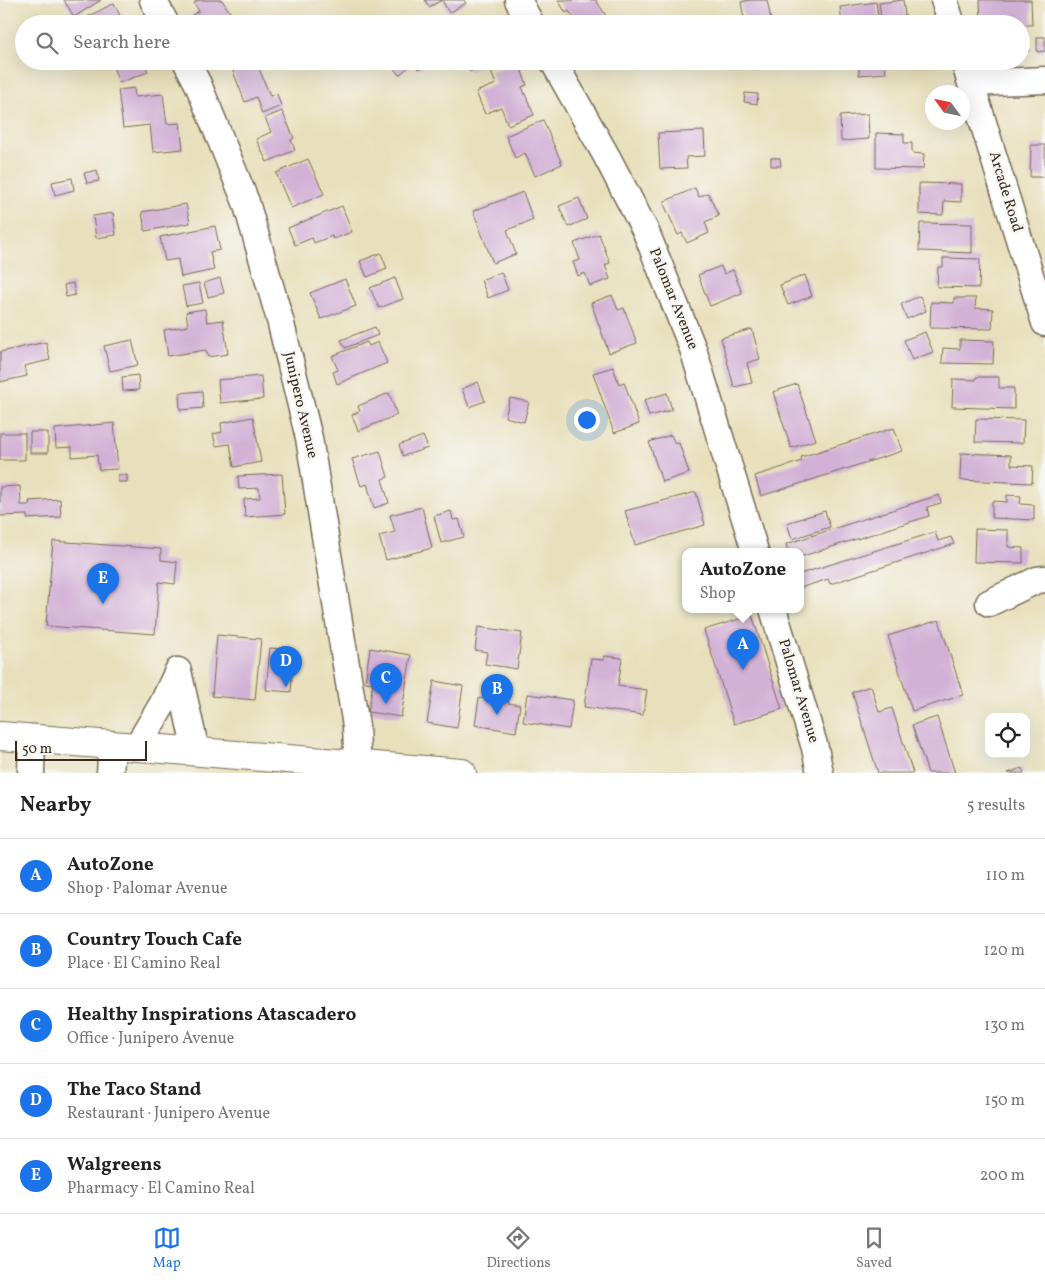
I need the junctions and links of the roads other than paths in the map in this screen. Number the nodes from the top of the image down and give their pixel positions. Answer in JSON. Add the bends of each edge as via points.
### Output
{"nodes":[{"id":1,"x":153,"y":0,"type":"edge"},
{"id":2,"x":518,"y":0,"type":"edge"},
{"id":3,"x":944,"y":0,"type":"edge"},
{"id":4,"x":161,"y":15,"type":"edge"},
{"id":5,"x":526,"y":15,"type":"edge"},
{"id":6,"x":949,"y":15,"type":"edge"},
{"id":7,"x":191,"y":70,"type":"edge"},
{"id":8,"x":558,"y":70,"type":"edge"},
{"id":9,"x":967,"y":72,"type":"edge"},
{"id":10,"x":1045,"y":80,"type":"edge"},
{"id":11,"x":1045,"y":323,"type":"edge"},
{"id":12,"x":754,"y":548,"type":"edge"},
{"id":13,"x":1045,"y":579,"type":"edge"},
{"id":14,"x":988,"y":603,"type":"dead end"},
{"id":15,"x":774,"y":613,"type":"edge"},
{"id":16,"x":0,"y":736,"type":"edge"},
{"id":17,"x":32,"y":738,"type":"junction"},
{"id":18,"x":125,"y":746,"type":"junction"},
{"id":19,"x":196,"y":751,"type":"junction"},
{"id":20,"x":358,"y":768,"type":"edge"},
{"id":21,"x":31,"y":773,"type":"edge"},
{"id":22,"x":110,"y":773,"type":"edge"},
{"id":23,"x":462,"y":773,"type":"edge"},
{"id":24,"x":820,"y":773,"type":"edge"}],
"edges":[{"from":1,"to":4,"type":"street"},
{"from":2,"to":5,"type":"street"},
{"from":3,"to":6,"type":"street"},
{"from":7,"to":20,"type":"street","name":"Junipero Avenue","via":[[246,202],[285,338],[309,438],[356,726]]},
{"from":8,"to":12,"type":"street","name":"Palomar Avenue","via":[[646,232],[693,349]]},
{"from":9,"to":10,"type":"street"},
{"from":9,"to":11,"type":"street","name":"Arcade Road"},
{"from":13,"to":14,"type":"street","via":[[1036,580]]},
{"from":15,"to":24,"type":"street","name":"Palomar Avenue","via":[[816,748]]},
{"from":16,"to":17,"type":"main road"},
{"from":17,"to":18,"type":"main road"},
{"from":17,"to":21,"type":"street"},
{"from":18,"to":19,"type":"main road"},
{"from":18,"to":19,"type":"street","via":[[162,705],[178,671]]},
{"from":18,"to":22,"type":"street"},
{"from":19,"to":20,"type":"main road"},
{"from":20,"to":23,"type":"main road"}]}
